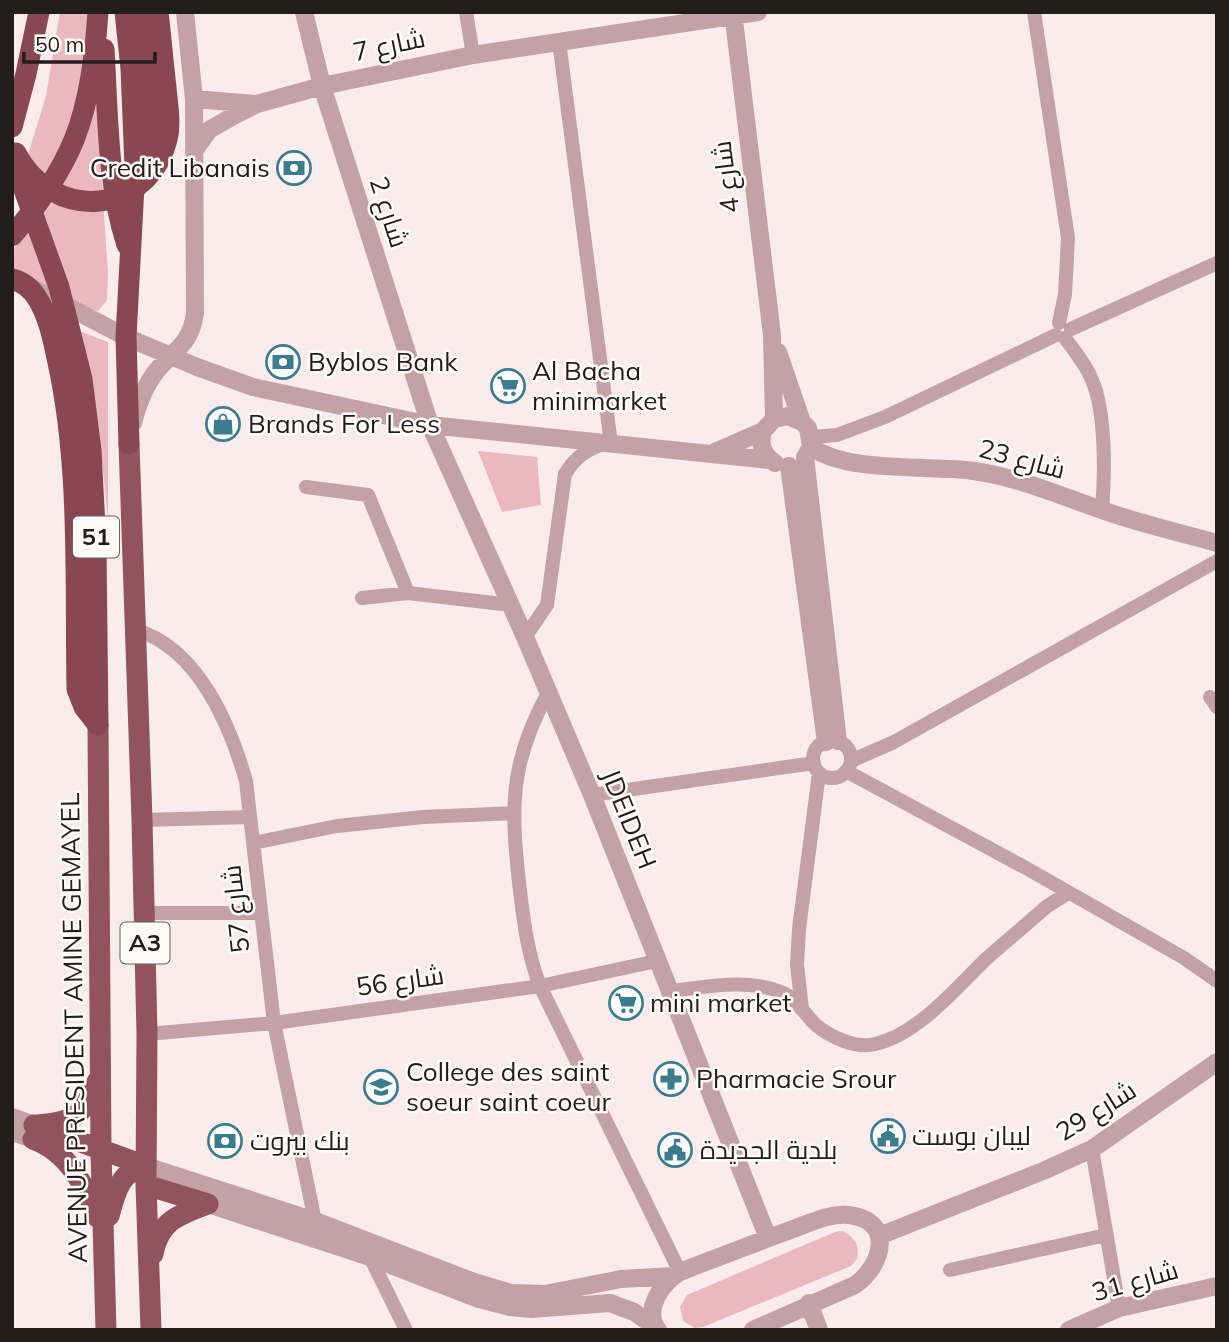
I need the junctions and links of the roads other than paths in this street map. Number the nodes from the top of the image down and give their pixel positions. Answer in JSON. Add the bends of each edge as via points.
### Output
{"nodes":[{"id":1,"x":39,"y":12,"type":"edge"},
{"id":2,"x":100,"y":12,"type":"edge"},
{"id":3,"x":125,"y":12,"type":"edge"},
{"id":4,"x":143,"y":12,"type":"edge"},
{"id":5,"x":158,"y":12,"type":"edge"},
{"id":6,"x":185,"y":12,"type":"edge"},
{"id":7,"x":304,"y":12,"type":"edge"},
{"id":8,"x":466,"y":12,"type":"edge"},
{"id":9,"x":758,"y":12,"type":"edge"},
{"id":10,"x":1034,"y":12,"type":"edge"},
{"id":11,"x":733,"y":14,"type":"edge"},
{"id":12,"x":559,"y":41,"type":"junction"},
{"id":13,"x":473,"y":55,"type":"junction"},
{"id":14,"x":322,"y":86,"type":"junction"},
{"id":15,"x":194,"y":99,"type":"junction"},
{"id":16,"x":257,"y":104,"type":"junction"},
{"id":17,"x":12,"y":127,"type":"edge"},
{"id":18,"x":12,"y":145,"type":"edge"},
{"id":19,"x":194,"y":151,"type":"junction"},
{"id":20,"x":12,"y":156,"type":"edge"},
{"id":21,"x":12,"y":236,"type":"edge"},
{"id":22,"x":130,"y":254,"type":"junction"},
{"id":23,"x":1217,"y":263,"type":"edge"},
{"id":24,"x":19,"y":282,"type":"edge"},
{"id":25,"x":1063,"y":331,"type":"junction"},
{"id":26,"x":772,"y":335,"type":"junction"},
{"id":27,"x":126,"y":337,"type":"junction"},
{"id":28,"x":172,"y":357,"type":"junction"},
{"id":29,"x":430,"y":425,"type":"junction"},
{"id":30,"x":769,"y":425,"type":"junction"},
{"id":31,"x":130,"y":444,"type":"junction"},
{"id":32,"x":608,"y":444,"type":"junction"},
{"id":33,"x":803,"y":446,"type":"junction"},
{"id":34,"x":708,"y":454,"type":"junction"},
{"id":35,"x":769,"y":460,"type":"junction"},
{"id":36,"x":306,"y":487,"type":"dead end"},
{"id":37,"x":1102,"y":510,"type":"junction"},
{"id":38,"x":1217,"y":543,"type":"edge"},
{"id":39,"x":1217,"y":561,"type":"edge"},
{"id":40,"x":408,"y":593,"type":"junction"},
{"id":41,"x":362,"y":598,"type":"dead end"},
{"id":42,"x":511,"y":606,"type":"junction"},
{"id":43,"x":136,"y":630,"type":"junction"},
{"id":44,"x":525,"y":637,"type":"junction"},
{"id":45,"x":548,"y":693,"type":"junction"},
{"id":46,"x":98,"y":725,"type":"junction"},
{"id":47,"x":832,"y":741,"type":"junction"},
{"id":48,"x":849,"y":766,"type":"junction"},
{"id":49,"x":816,"y":768,"type":"junction"},
{"id":50,"x":592,"y":794,"type":"junction"},
{"id":51,"x":513,"y":813,"type":"junction"},
{"id":52,"x":250,"y":817,"type":"junction"},
{"id":53,"x":142,"y":820,"type":"junction"},
{"id":54,"x":253,"y":843,"type":"junction"},
{"id":55,"x":1068,"y":893,"type":"junction"},
{"id":56,"x":144,"y":913,"type":"junction"},
{"id":57,"x":260,"y":913,"type":"junction"},
{"id":58,"x":657,"y":961,"type":"junction"},
{"id":59,"x":1217,"y":981,"type":"edge"},
{"id":60,"x":540,"y":986,"type":"junction"},
{"id":61,"x":670,"y":991,"type":"junction"},
{"id":62,"x":802,"y":1010,"type":"junction"},
{"id":63,"x":274,"y":1023,"type":"junction"},
{"id":64,"x":147,"y":1034,"type":"junction"},
{"id":65,"x":1217,"y":1062,"type":"edge"},
{"id":66,"x":100,"y":1075,"type":"junction"},
{"id":67,"x":12,"y":1117,"type":"edge"},
{"id":68,"x":12,"y":1132,"type":"edge"},
{"id":69,"x":34,"y":1132,"type":"junction"},
{"id":70,"x":1092,"y":1149,"type":"junction"},
{"id":71,"x":101,"y":1151,"type":"junction"},
{"id":72,"x":146,"y":1175,"type":"junction"},
{"id":73,"x":208,"y":1203,"type":"junction"},
{"id":74,"x":315,"y":1221,"type":"junction"},
{"id":75,"x":103,"y":1233,"type":"junction"},
{"id":76,"x":1106,"y":1235,"type":"junction"},
{"id":77,"x":878,"y":1236,"type":"junction"},
{"id":78,"x":768,"y":1237,"type":"junction"},
{"id":79,"x":370,"y":1257,"type":"junction"},
{"id":80,"x":950,"y":1270,"type":"dead end"},
{"id":81,"x":677,"y":1274,"type":"junction"},
{"id":82,"x":149,"y":1284,"type":"junction"},
{"id":83,"x":1217,"y":1286,"type":"edge"},
{"id":84,"x":809,"y":1303,"type":"junction"},
{"id":85,"x":1119,"y":1308,"type":"junction"},
{"id":86,"x":656,"y":1328,"type":"edge"},
{"id":87,"x":106,"y":1330,"type":"edge"},
{"id":88,"x":151,"y":1330,"type":"edge"},
{"id":89,"x":405,"y":1330,"type":"edge"},
{"id":90,"x":753,"y":1330,"type":"edge"},
{"id":91,"x":819,"y":1330,"type":"edge"},
{"id":92,"x":1069,"y":1330,"type":"edge"}],
"edges":[{"from":1,"to":17,"type":"highway"},
{"from":2,"to":21,"type":"highway","via":[[88,91],[74,140],[53,181]]},
{"from":2,"to":22,"type":"highway","via":[[118,217]]},
{"from":3,"to":22,"type":"highway","via":[[135,167]]},
{"from":4,"to":22,"type":"highway","via":[[152,146],[146,196]]},
{"from":5,"to":18,"type":"highway","via":[[168,134],[143,182],[110,201],[78,201],[48,189],[21,162]]},
{"from":6,"to":15,"type":"street"},
{"from":7,"to":14,"type":"street","name":"شارع 2"},
{"from":8,"to":13,"type":"street"},
{"from":9,"to":11,"type":"street","name":"شارع 7"},
{"from":10,"to":25,"type":"street","via":[[1068,238]]},
{"from":11,"to":12,"type":"street","name":"شارع 7"},
{"from":11,"to":26,"type":"street","name":"شارع 4"},
{"from":12,"to":13,"type":"street","name":"شارع 7"},
{"from":12,"to":32,"type":"street"},
{"from":13,"to":14,"type":"street","name":"شارع 7"},
{"from":14,"to":16,"type":"street","name":"شارع 7"},
{"from":14,"to":29,"type":"street","name":"شارع 2"},
{"from":15,"to":16,"type":"street"},
{"from":15,"to":19,"type":"street"},
{"from":16,"to":19,"type":"street","via":[[209,130]]},
{"from":19,"to":28,"type":"street","via":[[194,313],[187,337]]},
{"from":20,"to":46,"type":"highway","number":"51","via":[[59,287],[82,379],[93,470]]},
{"from":22,"to":27,"type":"highway"},
{"from":23,"to":25,"type":"street"},
{"from":24,"to":27,"type":"street"},
{"from":24,"to":46,"type":"highway","via":[[39,302],[47,319],[66,400],[73,476],[78,689]]},
{"from":25,"to":33,"type":"street","via":[[884,417]]},
{"from":25,"to":37,"type":"street","via":[[1094,383],[1105,470]]},
{"from":26,"to":30,"type":"street","name":"شارع 4"},
{"from":26,"to":33,"type":"street","name":"شارع 4"},
{"from":27,"to":28,"type":"street"},
{"from":27,"to":31,"type":"highway"},
{"from":28,"to":29,"type":"street","via":[[253,387]]},
{"from":28,"to":31,"type":"street","via":[[161,365],[142,394]]},
{"from":29,"to":32,"type":"street"},
{"from":29,"to":42,"type":"street","name":"JDEIDEH"},
{"from":30,"to":33,"type":"street","via":[[788,416]]},
{"from":30,"to":34,"type":"street"},
{"from":30,"to":35,"type":"street","via":[[761,446]]},
{"from":31,"to":43,"type":"highway","number":"A3"},
{"from":32,"to":34,"type":"street"},
{"from":32,"to":44,"type":"street","via":[[588,449],[565,474],[547,605]]},
{"from":33,"to":35,"type":"street","via":[[782,466]]},
{"from":33,"to":37,"type":"street","name":"شارع 23","via":[[864,463],[989,473]]},
{"from":33,"to":47,"type":"street","name":"شارع 4"},
{"from":34,"to":35,"type":"street"},
{"from":36,"to":40,"type":"street","via":[[368,495]]},
{"from":37,"to":38,"type":"street","name":"شارع 23"},
{"from":39,"to":48,"type":"street"},
{"from":40,"to":41,"type":"street"},
{"from":40,"to":42,"type":"street"},
{"from":42,"to":44,"type":"street","name":"JDEIDEH"},
{"from":43,"to":52,"type":"street","name":"شارع 57","via":[[174,650],[204,685],[241,762]]},
{"from":43,"to":53,"type":"highway","number":"A3"},
{"from":44,"to":45,"type":"street","name":"JDEIDEH"},
{"from":45,"to":50,"type":"street","name":"JDEIDEH"},
{"from":45,"to":51,"type":"street","via":[[522,750]]},
{"from":46,"to":66,"type":"highway","name":"AVENUE PRESIDENT AMINE GEMAYEL","number":"A3"},
{"from":47,"to":48,"type":"street","via":[[846,747]]},
{"from":47,"to":49,"type":"street","via":[[816,750]]},
{"from":48,"to":49,"type":"street","via":[[836,778],[824,776]]},
{"from":48,"to":55,"type":"street"},
{"from":49,"to":50,"type":"street"},
{"from":49,"to":62,"type":"street","via":[[796,965]]},
{"from":50,"to":58,"type":"street","name":"JDEIDEH"},
{"from":51,"to":54,"type":"street","via":[[337,826]]},
{"from":51,"to":60,"type":"street","via":[[525,934]]},
{"from":52,"to":53,"type":"street"},
{"from":52,"to":54,"type":"street","name":"شارع 57"},
{"from":53,"to":56,"type":"highway","number":"A3"},
{"from":54,"to":57,"type":"street","name":"شارع 57"},
{"from":55,"to":59,"type":"street"},
{"from":55,"to":62,"type":"street","via":[[1046,907],[927,1016],[896,1036],[875,1045],[852,1044],[817,1026]]},
{"from":56,"to":57,"type":"street"},
{"from":56,"to":64,"type":"highway","number":"A3"},
{"from":57,"to":63,"type":"street","name":"شارع 57"},
{"from":58,"to":60,"type":"street","name":"شارع 56"},
{"from":58,"to":61,"type":"street","name":"JDEIDEH"},
{"from":60,"to":63,"type":"street","name":"شارع 56"},
{"from":60,"to":81,"type":"street"},
{"from":61,"to":62,"type":"street","via":[[739,983],[780,991]]},
{"from":61,"to":78,"type":"street","name":"JDEIDEH"},
{"from":63,"to":64,"type":"street","name":"شارع 56"},
{"from":63,"to":74,"type":"street","name":"شارع 57"},
{"from":64,"to":72,"type":"highway","number":"A3"},
{"from":65,"to":70,"type":"street","name":"شارع 29"},
{"from":66,"to":69,"type":"highway","via":[[79,1113]]},
{"from":66,"to":71,"type":"highway","name":"AVENUE PRESIDENT AMINE GEMAYEL","number":"A3"},
{"from":67,"to":69,"type":"street"},
{"from":68,"to":69,"type":"street"},
{"from":69,"to":71,"type":"highway"},
{"from":69,"to":75,"type":"highway","via":[[76,1172]]},
{"from":70,"to":76,"type":"street"},
{"from":70,"to":77,"type":"street","name":"شارع 29"},
{"from":71,"to":72,"type":"highway"},
{"from":71,"to":75,"type":"highway","name":"AVENUE PRESIDENT AMINE GEMAYEL","number":"A3"},
{"from":72,"to":73,"type":"highway"},
{"from":72,"to":74,"type":"street"},
{"from":72,"to":75,"type":"highway","via":[[136,1168],[124,1177]]},
{"from":72,"to":82,"type":"highway","number":"A3"},
{"from":73,"to":79,"type":"street"},
{"from":73,"to":82,"type":"highway","via":[[165,1224],[156,1237]]},
{"from":74,"to":81,"type":"street","via":[[511,1293],[545,1294]]},
{"from":75,"to":87,"type":"highway","name":"AVENUE PRESIDENT AMINE GEMAYEL","number":"A3"},
{"from":76,"to":80,"type":"street"},
{"from":76,"to":85,"type":"street"},
{"from":77,"to":78,"type":"street","via":[[866,1222],[849,1215],[823,1218]]},
{"from":77,"to":84,"type":"street","via":[[880,1252],[866,1277]]},
{"from":78,"to":81,"type":"street"},
{"from":79,"to":86,"type":"street","via":[[502,1305],[531,1309],[610,1303],[634,1312]]},
{"from":79,"to":89,"type":"street"},
{"from":81,"to":86,"type":"street","via":[[656,1296]]},
{"from":82,"to":88,"type":"highway","number":"A3"},
{"from":83,"to":85,"type":"street","name":"شارع 31"},
{"from":84,"to":90,"type":"street"},
{"from":84,"to":91,"type":"street"},
{"from":85,"to":92,"type":"street","name":"شارع 31"}]}
